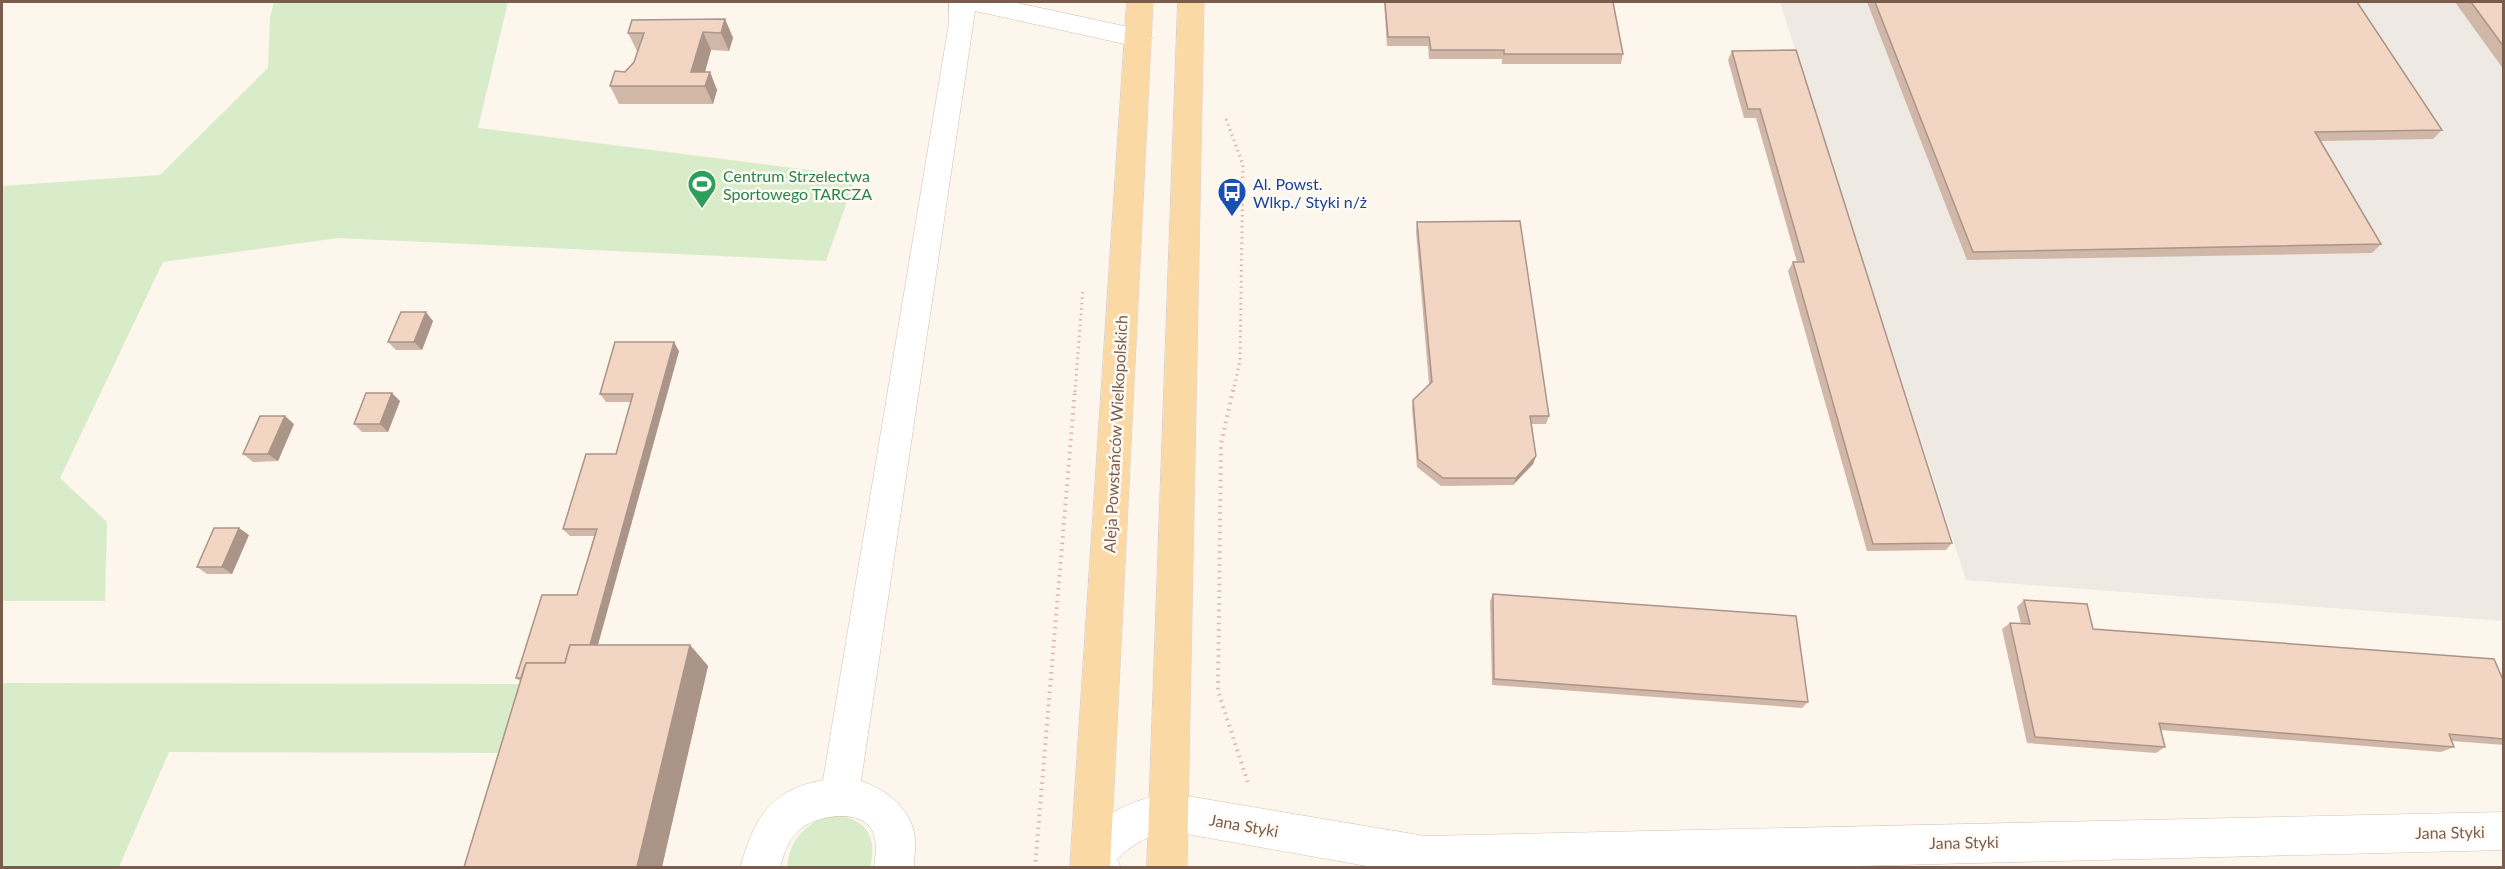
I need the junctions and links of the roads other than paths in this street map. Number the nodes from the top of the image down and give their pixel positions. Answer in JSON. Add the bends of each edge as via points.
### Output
{"nodes":[{"id":1,"x":962,"y":2,"type":"edge"},
{"id":2,"x":974,"y":2,"type":"edge"},
{"id":3,"x":1140,"y":2,"type":"edge"},
{"id":4,"x":1191,"y":2,"type":"edge"},
{"id":5,"x":1138,"y":38,"type":"junction"},
{"id":6,"x":840,"y":795,"type":"junction"},
{"id":7,"x":1169,"y":812,"type":"junction"},
{"id":8,"x":2504,"y":831,"type":"edge"},
{"id":9,"x":1426,"y":862,"type":"edge"},
{"id":10,"x":1094,"y":864,"type":"edge"},
{"id":11,"x":760,"y":867,"type":"edge"},
{"id":12,"x":894,"y":867,"type":"edge"},
{"id":13,"x":1167,"y":867,"type":"edge"},
{"id":14,"x":1378,"y":867,"type":"edge"}],
"edges":[{"from":1,"to":6,"type":"street","via":[[962,23]]},
{"from":2,"to":5,"type":"street"},
{"from":3,"to":5,"type":"main road","name":"Aleja Powstańców Wielkopolskich"},
{"from":4,"to":7,"type":"main road"},
{"from":5,"to":10,"type":"main road","name":"Aleja Powstańców Wielkopolskich"},
{"from":6,"to":11,"type":"street","via":[[813,799],[789,813],[771,835]]},
{"from":6,"to":12,"type":"street","via":[[864,800],[883,814],[894,836]]},
{"from":7,"to":9,"type":"street","name":"Jana Styki"},
{"from":7,"to":10,"type":"street","name":"Jana Styki","via":[[1134,821],[1107,840]]},
{"from":7,"to":13,"type":"main road"},
{"from":8,"to":9,"type":"street","name":"Jana Styki"},
{"from":9,"to":14,"type":"street","name":"Jana Styki"}]}
